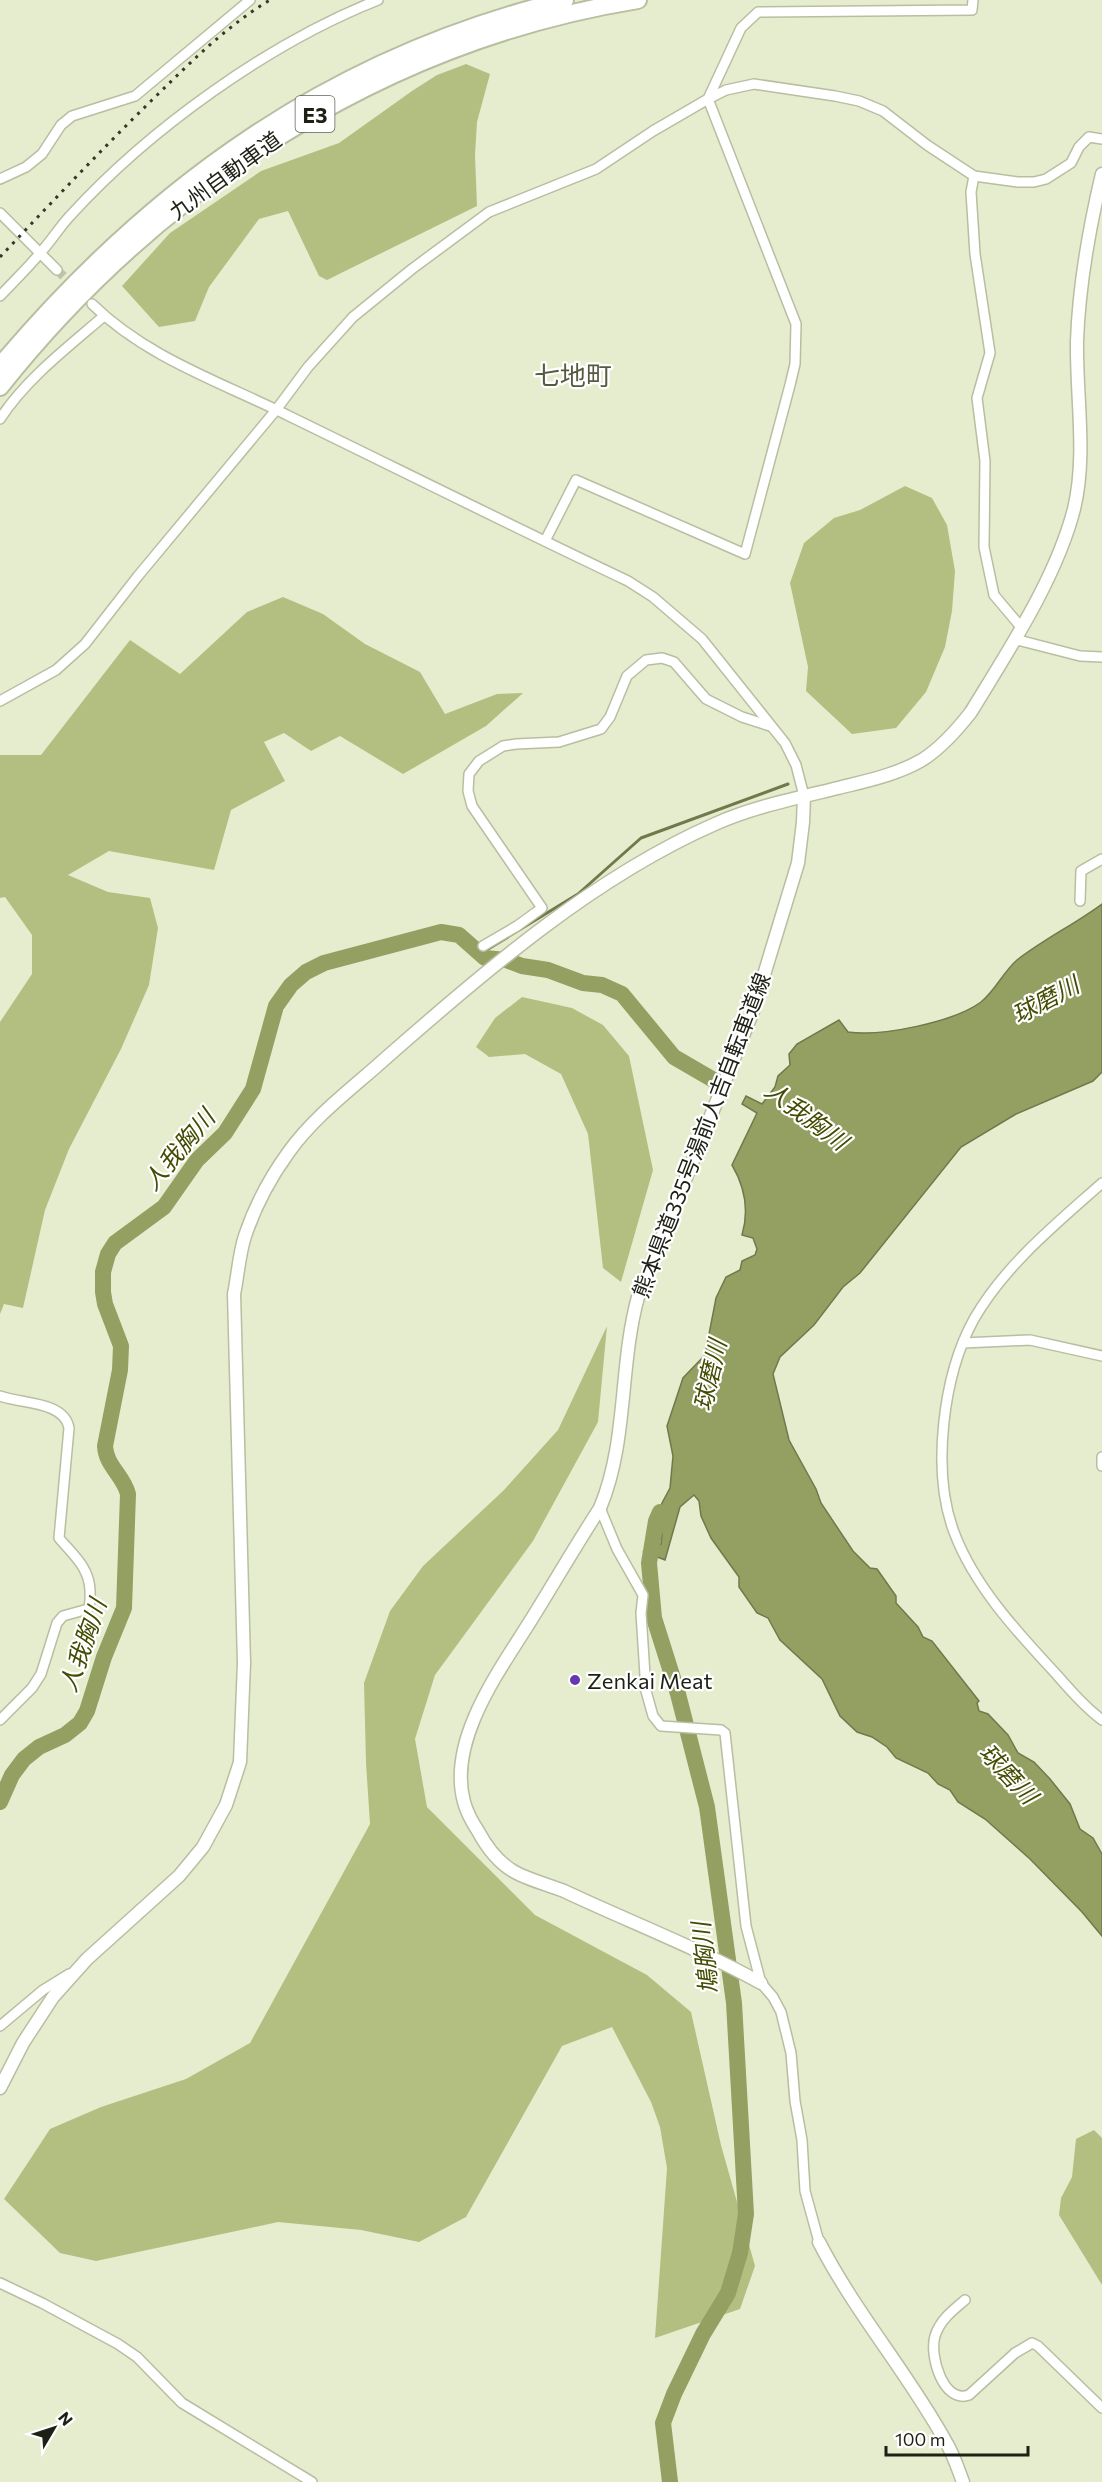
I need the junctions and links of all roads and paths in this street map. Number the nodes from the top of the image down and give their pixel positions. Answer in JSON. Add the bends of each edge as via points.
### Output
{"nodes":[{"id":1,"x":250,"y":0,"type":"edge"},
{"id":2,"x":378,"y":0,"type":"edge"},
{"id":3,"x":565,"y":0,"type":"edge"},
{"id":4,"x":638,"y":0,"type":"edge"},
{"id":5,"x":973,"y":3,"type":"edge"},
{"id":6,"x":708,"y":99,"type":"junction"},
{"id":7,"x":1102,"y":139,"type":"edge"},
{"id":8,"x":1102,"y":174,"type":"edge"},
{"id":9,"x":974,"y":176,"type":"junction"},
{"id":10,"x":0,"y":179,"type":"edge"},
{"id":11,"x":0,"y":213,"type":"edge"},
{"id":12,"x":40,"y":253,"type":"junction"},
{"id":13,"x":57,"y":270,"type":"tunnel mouth"},
{"id":14,"x":0,"y":296,"type":"edge"},
{"id":15,"x":92,"y":304,"type":"dead end"},
{"id":16,"x":104,"y":316,"type":"junction"},
{"id":17,"x":48,"y":331,"type":"junction"},
{"id":18,"x":0,"y":366,"type":"edge"},
{"id":19,"x":0,"y":387,"type":"edge"},
{"id":20,"x":0,"y":400,"type":"edge"},
{"id":21,"x":276,"y":410,"type":"junction"},
{"id":22,"x":0,"y":419,"type":"edge"},
{"id":23,"x":545,"y":542,"type":"junction"},
{"id":24,"x":1021,"y":627,"type":"junction"},
{"id":25,"x":1014,"y":639,"type":"junction"},
{"id":26,"x":1102,"y":657,"type":"edge"},
{"id":27,"x":0,"y":701,"type":"edge"},
{"id":28,"x":770,"y":726,"type":"junction"},
{"id":29,"x":804,"y":796,"type":"junction"},
{"id":30,"x":1102,"y":859,"type":"edge"},
{"id":31,"x":1080,"y":901,"type":"dead end"},
{"id":32,"x":483,"y":946,"type":"dead end"},
{"id":33,"x":1102,"y":1183,"type":"edge"},
{"id":34,"x":963,"y":1343,"type":"junction"},
{"id":35,"x":1102,"y":1356,"type":"edge"},
{"id":36,"x":0,"y":1396,"type":"edge"},
{"id":37,"x":1102,"y":1457,"type":"edge"},
{"id":38,"x":1102,"y":1466,"type":"edge"},
{"id":39,"x":600,"y":1508,"type":"junction"},
{"id":40,"x":0,"y":1720,"type":"edge"},
{"id":41,"x":1102,"y":1720,"type":"edge"},
{"id":42,"x":76,"y":1970,"type":"junction"},
{"id":43,"x":761,"y":1983,"type":"junction"},
{"id":44,"x":0,"y":2026,"type":"edge"},
{"id":45,"x":0,"y":2088,"type":"edge"},
{"id":46,"x":819,"y":2242,"type":"joint"},
{"id":47,"x":0,"y":2283,"type":"edge"},
{"id":48,"x":965,"y":2300,"type":"dead end"},
{"id":49,"x":1102,"y":2408,"type":"edge"},
{"id":50,"x":312,"y":2482,"type":"edge"},
{"id":51,"x":963,"y":2482,"type":"edge"}],
"edges":[{"from":1,"to":10,"type":"street","via":[[135,96],[72,116],[61,125],[42,154]]},
{"from":2,"to":12,"type":"street","via":[[283,46],[187,110],[134,153],[69,217]]},
{"from":3,"to":18,"type":"highway","name":"九州自動車道","number":"E3","via":[[503,17],[393,58],[289,112],[237,145],[186,182],[109,249],[37,321]]},
{"from":4,"to":17,"type":"highway","name":"九州自動車道","number":"E3","via":[[561,16],[464,45],[344,97],[196,192],[111,267]]},
{"from":5,"to":6,"type":"street","via":[[972,10],[758,12],[741,28]]},
{"from":6,"to":9,"type":"street","via":[[754,84],[859,101],[884,111]]},
{"from":6,"to":21,"type":"street","via":[[596,169],[489,212],[353,317]]},
{"from":6,"to":23,"type":"street","via":[[796,324],[795,364],[745,554],[576,480]]},
{"from":7,"to":9,"type":"street","via":[[1089,137],[1071,163],[1046,179],[1018,182]]},
{"from":8,"to":24,"type":"main road","via":[[1083,270],[1077,340],[1080,461],[1074,507],[1061,554]]},
{"from":9,"to":24,"type":"street","via":[[971,192],[975,254],[990,353],[977,398],[985,461],[984,547],[994,595]]},
{"from":11,"to":12,"type":"street"},
{"from":12,"to":13,"type":"street"},
{"from":12,"to":14,"type":"street"},
{"from":15,"to":16,"type":"street"},
{"from":16,"to":21,"type":"street","via":[[166,359]]},
{"from":16,"to":22,"type":"street","via":[[55,359]]},
{"from":17,"to":19,"type":"highway","name":"九州自動車道","number":"E3"},
{"from":17,"to":20,"type":"highway"},
{"from":21,"to":23,"type":"street"},
{"from":21,"to":27,"type":"street","via":[[85,644],[56,670]]},
{"from":23,"to":28,"type":"street","via":[[653,597],[702,639]]},
{"from":24,"to":25,"type":"main road"},
{"from":25,"to":26,"type":"street","via":[[1080,656]]},
{"from":25,"to":29,"type":"main road","via":[[971,712],[922,760],[889,775]]},
{"from":28,"to":29,"type":"street","via":[[796,765]]},
{"from":28,"to":32,"type":"street","via":[[706,699],[674,662],[662,658],[646,660],[627,675],[601,729],[559,742],[503,746],[479,761],[469,774],[472,806],[542,908]]},
{"from":29,"to":39,"type":"main road","name":"熊本県道335号湯前人吉自転車道線","via":[[798,863],[753,1011],[638,1297],[629,1330],[615,1462]]},
{"from":29,"to":42,"type":"main road","via":[[717,823],[686,837],[545,927],[459,993],[318,1119],[289,1151],[264,1190],[244,1238],[234,1294],[244,1663],[240,1762],[226,1805],[203,1847],[179,1876]]},
{"from":30,"to":31,"type":"street","via":[[1080,871]]},
{"from":33,"to":34,"type":"street","via":[[998,1285]]},
{"from":34,"to":35,"type":"street","via":[[1030,1340]]},
{"from":34,"to":41,"type":"street","via":[[953,1370],[943,1435],[945,1492],[953,1531],[988,1593],[1036,1653]]},
{"from":36,"to":40,"type":"street","via":[[47,1407],[67,1421],[59,1538],[87,1573],[90,1601],[88,1609],[63,1616],[57,1623],[41,1674]]},
{"from":37,"to":38,"type":"street"},
{"from":39,"to":43,"type":"street","via":[[643,1595],[646,1691],[653,1716],[661,1726],[725,1733],[746,1926]]},
{"from":39,"to":43,"type":"main road","name":"熊本県道335号湯前人吉自転車道線","via":[[474,1716],[462,1757],[463,1801],[487,1848],[513,1871],[715,1958]]},
{"from":42,"to":44,"type":"street","via":[[43,1990]]},
{"from":42,"to":45,"type":"main road","via":[[22,2043]]},
{"from":43,"to":46,"type":"street","via":[[781,2012],[791,2053],[805,2191]]},
{"from":46,"to":51,"type":"main road","via":[[855,2306],[948,2445]]},
{"from":47,"to":50,"type":"street","via":[[118,2344],[137,2357],[182,2403]]},
{"from":48,"to":49,"type":"street","via":[[950,2312],[935,2337],[939,2375],[955,2395],[969,2395],[1015,2353],[1032,2343]]}]}
